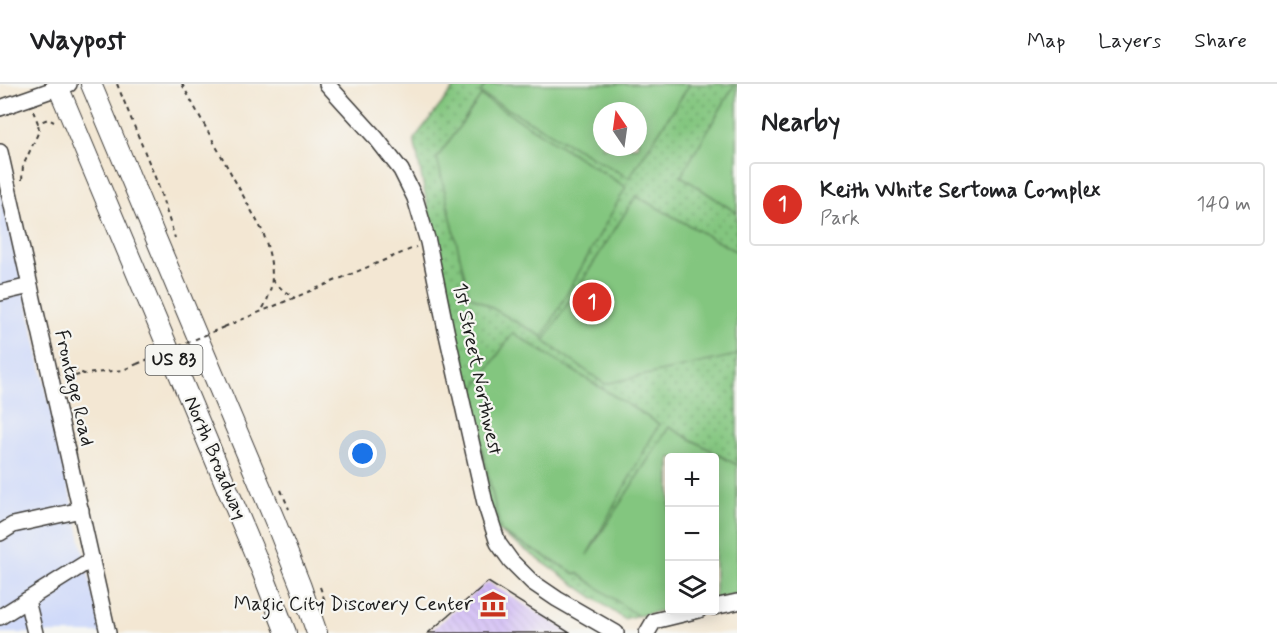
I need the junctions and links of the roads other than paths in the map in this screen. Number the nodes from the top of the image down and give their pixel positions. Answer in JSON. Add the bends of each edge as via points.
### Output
{"nodes":[{"id":1,"x":91,"y":84,"type":"edge"},
{"id":2,"x":327,"y":84,"type":"edge"},
{"id":3,"x":62,"y":85,"type":"edge"},
{"id":4,"x":0,"y":108,"type":"edge"},
{"id":5,"x":0,"y":152,"type":"edge"},
{"id":6,"x":30,"y":286,"type":"junction"},
{"id":7,"x":0,"y":293,"type":"edge"},
{"id":8,"x":81,"y":510,"type":"junction"},
{"id":9,"x":0,"y":533,"type":"edge"},
{"id":10,"x":92,"y":559,"type":"junction"},
{"id":11,"x":27,"y":600,"type":"junction"},
{"id":12,"x":737,"y":602,"type":"edge"},
{"id":13,"x":719,"y":606,"type":"edge"},
{"id":14,"x":679,"y":615,"type":"edge"},
{"id":15,"x":0,"y":617,"type":"edge"},
{"id":16,"x":34,"y":633,"type":"edge"},
{"id":17,"x":108,"y":633,"type":"edge"},
{"id":18,"x":286,"y":633,"type":"edge"},
{"id":19,"x":317,"y":633,"type":"edge"},
{"id":20,"x":616,"y":633,"type":"edge"},
{"id":21,"x":647,"y":633,"type":"edge"}],
"edges":[{"from":1,"to":19,"type":"main road","name":"North Broadway","number":"US 83","via":[[279,532]]},
{"from":2,"to":20,"type":"street","name":"1st Street Northwest","via":[[402,170],[415,198],[484,503],[498,543],[532,582]]},
{"from":3,"to":4,"type":"street"},
{"from":3,"to":18,"type":"main road","name":"North Broadway","number":"US 83"},
{"from":5,"to":6,"type":"street","name":"Frontage Road"},
{"from":6,"to":7,"type":"street"},
{"from":6,"to":8,"type":"street","name":"Frontage Road"},
{"from":8,"to":9,"type":"street","via":[[13,525]]},
{"from":8,"to":10,"type":"street","name":"Frontage Road"},
{"from":10,"to":11,"type":"street"},
{"from":10,"to":17,"type":"street","name":"Frontage Road"},
{"from":11,"to":15,"type":"street"},
{"from":11,"to":16,"type":"street"},
{"from":12,"to":13,"type":"street"},
{"from":14,"to":21,"type":"street","via":[[654,621]]}]}
